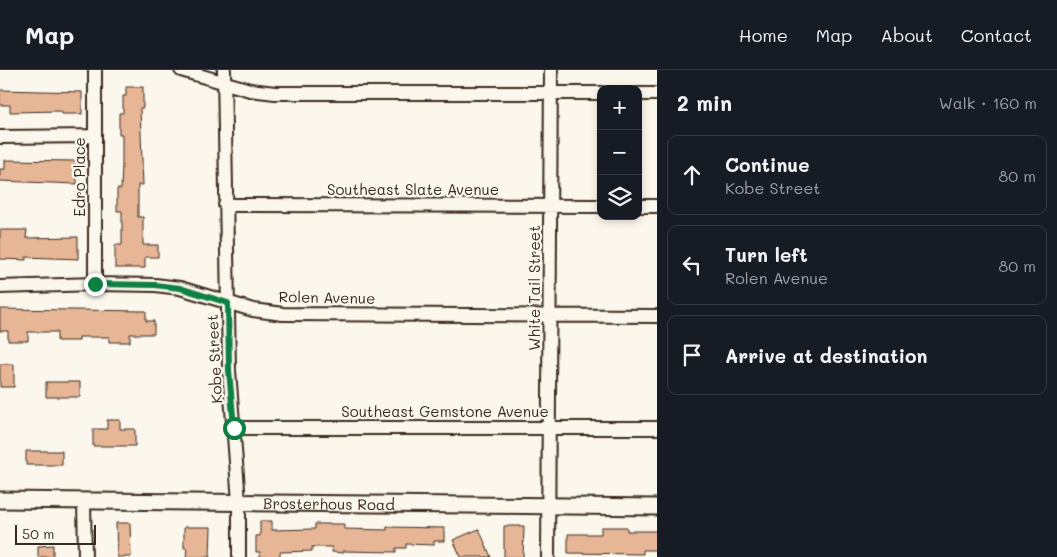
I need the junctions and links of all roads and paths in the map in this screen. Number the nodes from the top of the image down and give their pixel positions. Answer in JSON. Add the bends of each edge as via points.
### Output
{"nodes":[{"id":1,"x":95,"y":70,"type":"edge"},
{"id":2,"x":181,"y":70,"type":"edge"},
{"id":3,"x":551,"y":70,"type":"edge"},
{"id":4,"x":224,"y":76,"type":"edge"},
{"id":5,"x":551,"y":93,"type":"junction"},
{"id":6,"x":597,"y":93,"type":"edge"},
{"id":7,"x":642,"y":94,"type":"edge"},
{"id":8,"x":657,"y":94,"type":"edge"},
{"id":9,"x":96,"y":136,"type":"junction"},
{"id":10,"x":0,"y":137,"type":"edge"},
{"id":11,"x":225,"y":205,"type":"junction"},
{"id":12,"x":550,"y":205,"type":"junction"},
{"id":13,"x":597,"y":206,"type":"edge"},
{"id":14,"x":642,"y":206,"type":"edge"},
{"id":15,"x":657,"y":206,"type":"edge"},
{"id":16,"x":95,"y":284,"type":"junction"},
{"id":17,"x":0,"y":287,"type":"edge"},
{"id":18,"x":228,"y":303,"type":"junction"},
{"id":19,"x":550,"y":315,"type":"junction"},
{"id":20,"x":657,"y":316,"type":"edge"},
{"id":21,"x":234,"y":428,"type":"junction"},
{"id":22,"x":550,"y":428,"type":"junction"},
{"id":23,"x":657,"y":428,"type":"edge"},
{"id":24,"x":0,"y":500,"type":"edge"},
{"id":25,"x":84,"y":501,"type":"junction"},
{"id":26,"x":239,"y":502,"type":"junction"},
{"id":27,"x":549,"y":506,"type":"junction"},
{"id":28,"x":657,"y":507,"type":"edge"},
{"id":29,"x":85,"y":557,"type":"edge"},
{"id":30,"x":240,"y":557,"type":"edge"},
{"id":31,"x":548,"y":557,"type":"edge"}],
"edges":[{"from":1,"to":9,"type":"street","name":"Edro Place"},
{"from":2,"to":4,"type":"street"},
{"from":3,"to":5,"type":"street","name":"White Tail Street"},
{"from":4,"to":5,"type":"street","via":[[250,90],[275,92]]},
{"from":4,"to":11,"type":"street","name":"Kobe Street"},
{"from":5,"to":6,"type":"street"},
{"from":5,"to":12,"type":"street","name":"White Tail Street"},
{"from":7,"to":8,"type":"street"},
{"from":9,"to":10,"type":"street"},
{"from":9,"to":16,"type":"street","name":"Edro Place"},
{"from":11,"to":12,"type":"street","name":"Southeast Slate Avenue"},
{"from":11,"to":18,"type":"street","name":"Kobe Street"},
{"from":12,"to":13,"type":"street","name":"Southeast Slate Avenue"},
{"from":12,"to":19,"type":"street","name":"White Tail Street"},
{"from":14,"to":15,"type":"street"},
{"from":16,"to":17,"type":"street","name":"Rolen Avenue"},
{"from":16,"to":18,"type":"street","name":"Rolen Avenue","via":[[180,288]]},
{"from":18,"to":19,"type":"street","name":"Rolen Avenue","via":[[283,314]]},
{"from":18,"to":21,"type":"street","name":"Kobe Street"},
{"from":19,"to":20,"type":"street","name":"Rolen Avenue"},
{"from":19,"to":22,"type":"street","name":"White Tail Street"},
{"from":21,"to":22,"type":"street","name":"Southeast Gemstone Avenue"},
{"from":21,"to":26,"type":"street","name":"Kobe Street"},
{"from":22,"to":23,"type":"street","name":"Southeast Gemstone Avenue"},
{"from":22,"to":27,"type":"street","name":"White Tail Street"},
{"from":24,"to":25,"type":"street","name":"Brosterhous Road"},
{"from":25,"to":26,"type":"street","name":"Brosterhous Road"},
{"from":25,"to":29,"type":"street"},
{"from":26,"to":27,"type":"street","name":"Brosterhous Road"},
{"from":26,"to":30,"type":"street","name":"Kobe Street"},
{"from":27,"to":28,"type":"street","name":"Brosterhous Road"},
{"from":27,"to":31,"type":"street","name":"White Tail Street"}]}
